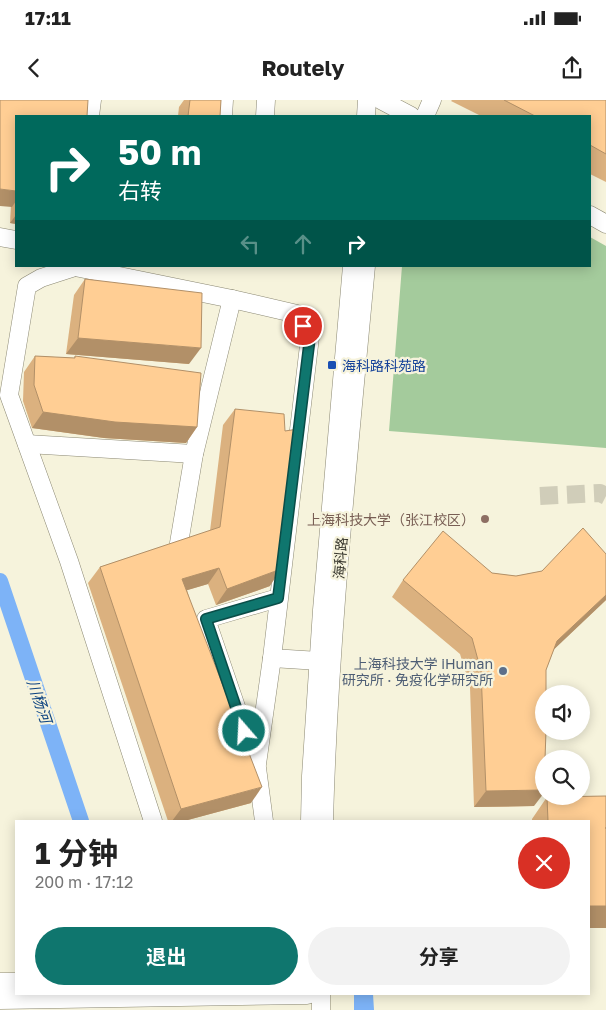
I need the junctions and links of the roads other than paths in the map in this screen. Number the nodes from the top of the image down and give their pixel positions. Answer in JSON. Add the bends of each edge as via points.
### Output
{"nodes":[{"id":1,"x":92,"y":100,"type":"edge"},
{"id":2,"x":224,"y":100,"type":"edge"},
{"id":3,"x":266,"y":100,"type":"edge"},
{"id":4,"x":368,"y":100,"type":"edge"},
{"id":5,"x":381,"y":100,"type":"edge"},
{"id":6,"x":432,"y":100,"type":"edge"},
{"id":7,"x":90,"y":115,"type":"edge"},
{"id":8,"x":223,"y":115,"type":"edge"},
{"id":9,"x":265,"y":115,"type":"edge"},
{"id":10,"x":366,"y":115,"type":"edge"},
{"id":11,"x":380,"y":115,"type":"edge"},
{"id":12,"x":409,"y":115,"type":"edge"},
{"id":13,"x":425,"y":115,"type":"edge"},
{"id":14,"x":591,"y":216,"type":"edge"},
{"id":15,"x":606,"y":224,"type":"edge"},
{"id":16,"x":0,"y":237,"type":"edge"},
{"id":17,"x":15,"y":240,"type":"edge"},
{"id":18,"x":352,"y":267,"type":"edge"},
{"id":19,"x":366,"y":267,"type":"edge"},
{"id":20,"x":232,"y":299,"type":"junction"},
{"id":21,"x":27,"y":444,"type":"junction"},
{"id":22,"x":194,"y":454,"type":"junction"},
{"id":23,"x":179,"y":543,"type":"edge"},
{"id":24,"x":278,"y":598,"type":"junction"},
{"id":25,"x":272,"y":658,"type":"junction"},
{"id":26,"x":319,"y":661,"type":"junction"},
{"id":27,"x":257,"y":768,"type":"junction"},
{"id":28,"x":153,"y":820,"type":"edge"},
{"id":29,"x":264,"y":820,"type":"edge"},
{"id":30,"x":310,"y":820,"type":"edge"},
{"id":31,"x":324,"y":820,"type":"edge"},
{"id":32,"x":0,"y":982,"type":"edge"},
{"id":33,"x":15,"y":982,"type":"edge"},
{"id":34,"x":311,"y":997,"type":"edge"},
{"id":35,"x":0,"y":1000,"type":"edge"},
{"id":36,"x":321,"y":1010,"type":"edge"}],
"edges":[{"from":1,"to":7,"type":"street"},
{"from":2,"to":8,"type":"street"},
{"from":3,"to":9,"type":"street"},
{"from":4,"to":10,"type":"street"},
{"from":5,"to":11,"type":"street"},
{"from":5,"to":12,"type":"street"},
{"from":6,"to":13,"type":"street"},
{"from":14,"to":15,"type":"street"},
{"from":16,"to":17,"type":"street"},
{"from":18,"to":26,"type":"street","name":"海科路"},
{"from":19,"to":31,"type":"street","name":"海科路","via":[[336,611]]},
{"from":20,"to":21,"type":"street","via":[[75,267],[27,286],[9,395]]},
{"from":20,"to":22,"type":"street"},
{"from":20,"to":24,"type":"street","via":[[297,314],[310,337]]},
{"from":21,"to":22,"type":"street"},
{"from":21,"to":28,"type":"street"},
{"from":22,"to":23,"type":"street"},
{"from":24,"to":25,"type":"street"},
{"from":24,"to":27,"type":"street","via":[[206,619]]},
{"from":25,"to":26,"type":"street"},
{"from":25,"to":27,"type":"street"},
{"from":26,"to":30,"type":"street","name":"海科路"},
{"from":27,"to":29,"type":"street"},
{"from":32,"to":33,"type":"street"},
{"from":34,"to":35,"type":"street"},
{"from":34,"to":36,"type":"street"}]}
